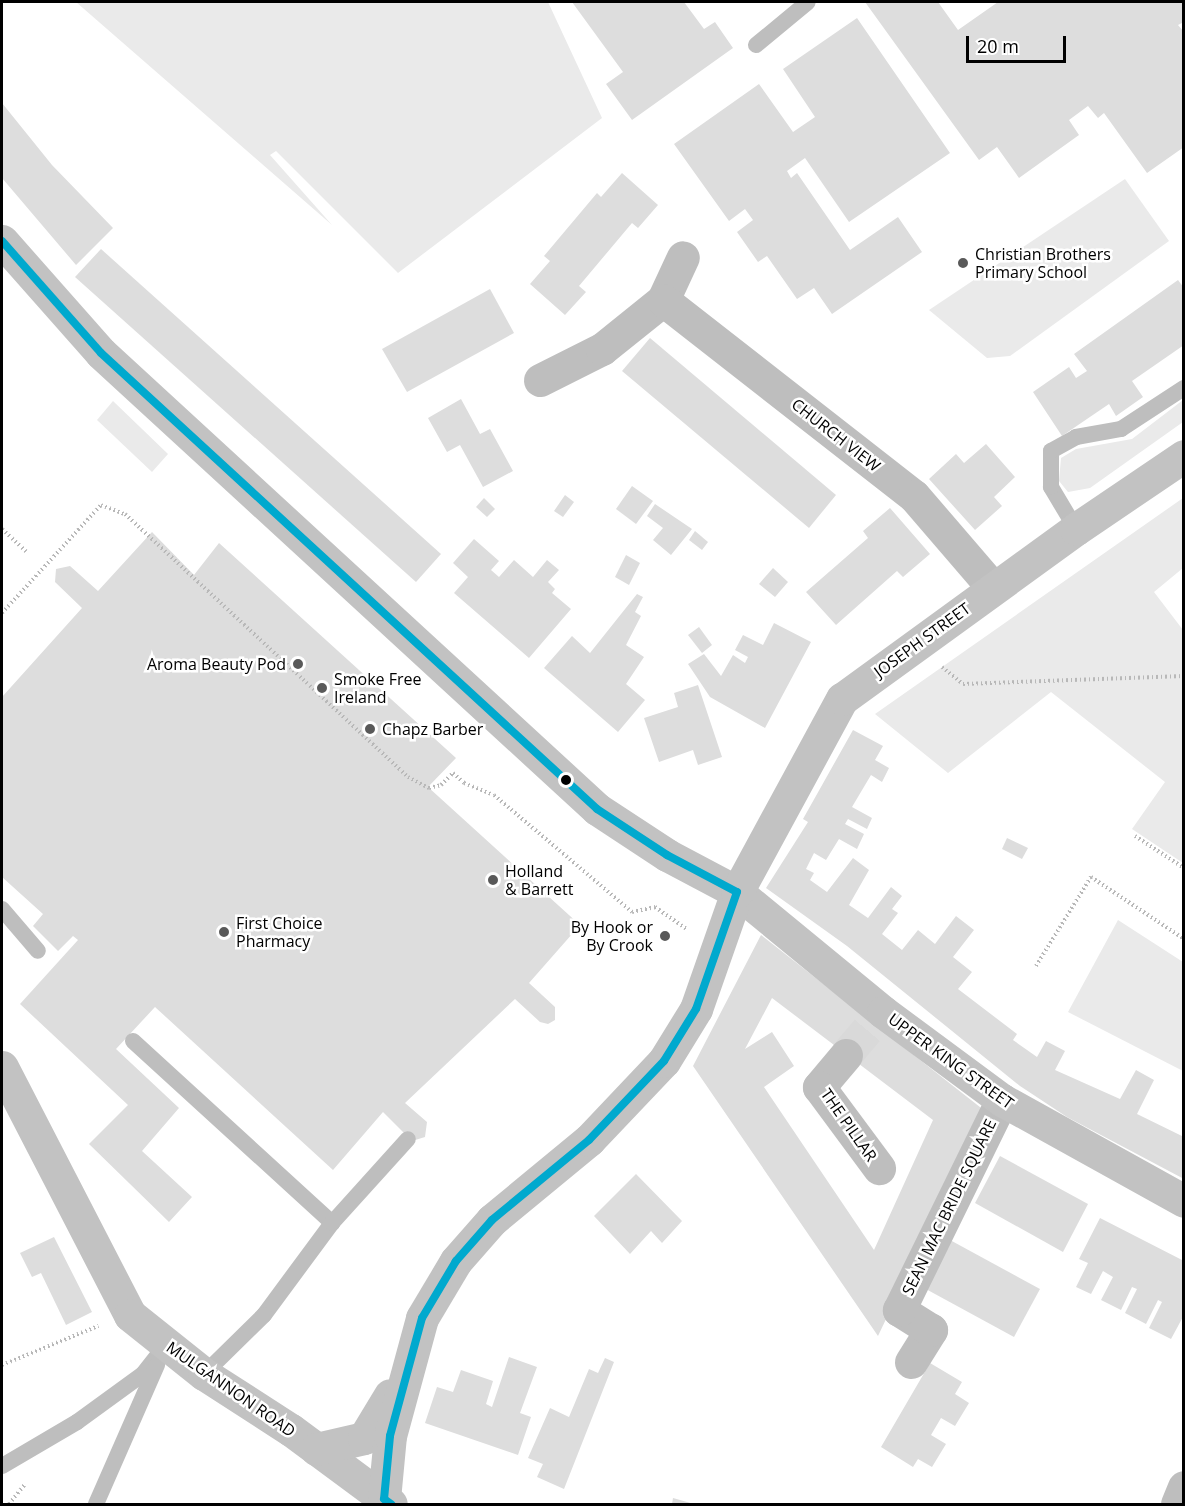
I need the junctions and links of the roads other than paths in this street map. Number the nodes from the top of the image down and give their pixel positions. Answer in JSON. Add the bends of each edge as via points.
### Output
{"nodes":[{"id":1,"x":808,"y":2,"type":"edge"},
{"id":2,"x":756,"y":45,"type":"dead end"},
{"id":3,"x":2,"y":241,"type":"edge"},
{"id":4,"x":683,"y":257,"type":"dead end"},
{"id":5,"x":663,"y":300,"type":"junction"},
{"id":6,"x":540,"y":380,"type":"dead end"},
{"id":7,"x":1184,"y":388,"type":"edge"},
{"id":8,"x":1184,"y":456,"type":"edge"},
{"id":9,"x":1076,"y":529,"type":"junction"},
{"id":10,"x":993,"y":588,"type":"junction"},
{"id":11,"x":737,"y":892,"type":"junction"},
{"id":12,"x":2,"y":909,"type":"edge"},
{"id":13,"x":38,"y":951,"type":"dead end"},
{"id":14,"x":133,"y":1041,"type":"dead end"},
{"id":15,"x":846,"y":1055,"type":"tunnel mouth"},
{"id":16,"x":2,"y":1067,"type":"edge"},
{"id":17,"x":1002,"y":1100,"type":"junction"},
{"id":18,"x":408,"y":1138,"type":"dead end"},
{"id":19,"x":879,"y":1168,"type":"dead end"},
{"id":20,"x":1184,"y":1201,"type":"edge"},
{"id":21,"x":332,"y":1223,"type":"junction"},
{"id":22,"x":166,"y":1345,"type":"junction"},
{"id":23,"x":411,"y":1350,"type":"junction"},
{"id":24,"x":911,"y":1362,"type":"dead end"},
{"id":25,"x":204,"y":1374,"type":"junction"},
{"id":26,"x":316,"y":1449,"type":"junction"},
{"id":27,"x":2,"y":1466,"type":"edge"},
{"id":28,"x":1184,"y":1487,"type":"edge"},
{"id":29,"x":387,"y":1502,"type":"edge"},
{"id":30,"x":96,"y":1504,"type":"edge"},
{"id":31,"x":1177,"y":1504,"type":"edge"}],
"edges":[{"from":1,"to":2,"type":"lane"},
{"from":3,"to":11,"type":"main road","name":"UPPER KING STREET","via":[[101,353],[597,809],[667,855]]},
{"from":4,"to":5,"type":"street"},
{"from":5,"to":6,"type":"street","via":[[602,349]]},
{"from":5,"to":10,"type":"street","name":"CHURCH VIEW","via":[[914,496]]},
{"from":7,"to":9,"type":"lane","via":[[1121,429],[1076,438],[1051,451],[1051,487]]},
{"from":8,"to":9,"type":"main road","name":"JOSEPH STREET"},
{"from":9,"to":10,"type":"main road","name":"JOSEPH STREET"},
{"from":10,"to":11,"type":"main road","name":"JOSEPH STREET","via":[[842,699]]},
{"from":11,"to":17,"type":"main road","name":"UPPER KING STREET","via":[[878,1018]]},
{"from":11,"to":23,"type":"main road","name":"JOSEPH STREET","via":[[720,950],[696,1009],[664,1062],[590,1140],[492,1220],[456,1262],[422,1318]]},
{"from":12,"to":13,"type":"lane"},
{"from":14,"to":21,"type":"lane"},
{"from":15,"to":19,"type":"street","name":"THE PILLAR","via":[[819,1087]]},
{"from":16,"to":22,"type":"main road","name":"MULGANNON ROAD","via":[[130,1315]]},
{"from":17,"to":20,"type":"main road","name":"UPPER KING STREET"},
{"from":17,"to":24,"type":"street","name":"SEAN MAC BRIDE SQUARE","via":[[899,1310],[931,1330]]},
{"from":18,"to":21,"type":"lane"},
{"from":21,"to":25,"type":"lane","via":[[264,1315]]},
{"from":22,"to":25,"type":"main road","name":"MULGANNON ROAD"},
{"from":22,"to":27,"type":"lane","via":[[143,1374],[77,1422]]},
{"from":22,"to":30,"type":"lane"},
{"from":23,"to":26,"type":"main road","via":[[381,1414],[364,1438]]},
{"from":23,"to":29,"type":"main road","via":[[390,1436]]},
{"from":25,"to":26,"type":"main road","name":"MULGANNON ROAD"},
{"from":26,"to":29,"type":"main road","name":"MULGANNON ROAD"},
{"from":28,"to":31,"type":"street"}]}
